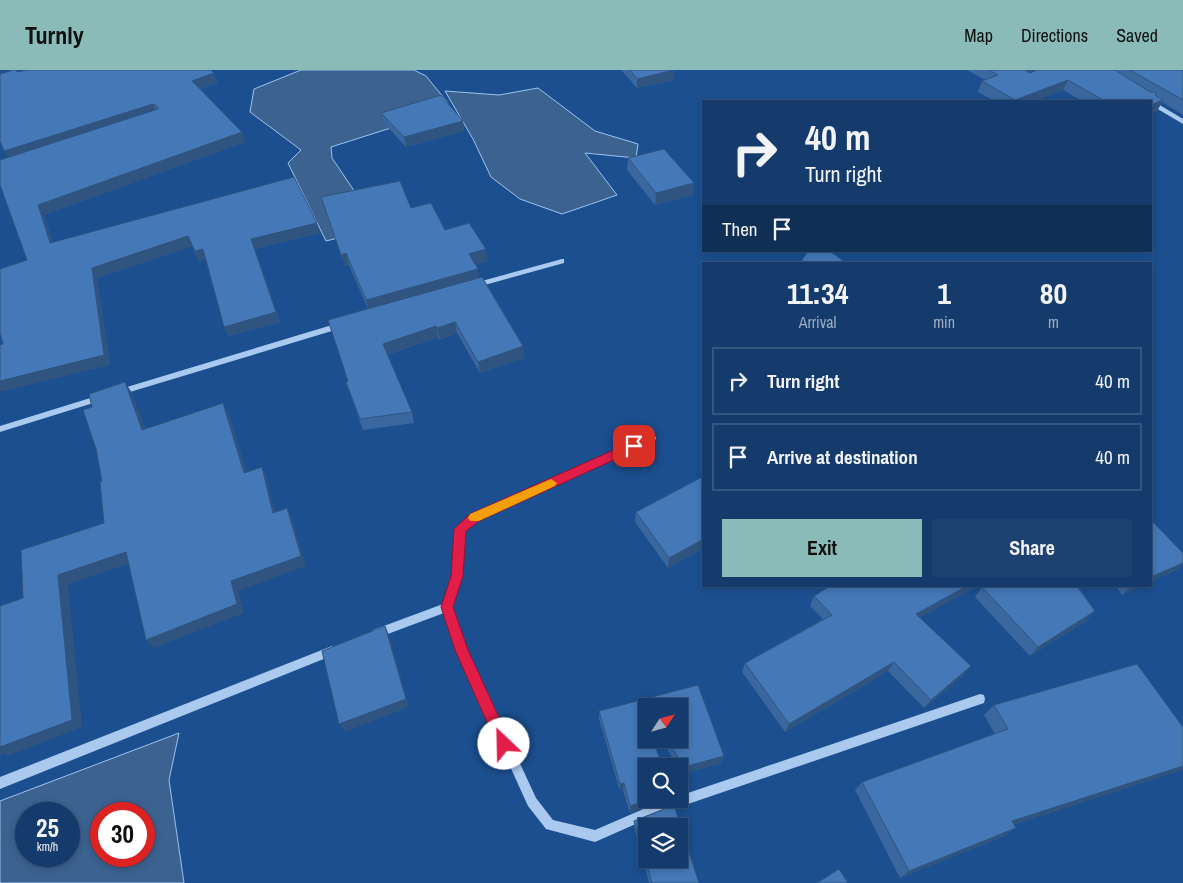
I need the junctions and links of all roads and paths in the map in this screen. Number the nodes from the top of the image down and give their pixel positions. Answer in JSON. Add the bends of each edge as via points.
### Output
{"nodes":[{"id":1,"x":1141,"y":96,"type":"edge"},
{"id":2,"x":1147,"y":100,"type":"edge"},
{"id":3,"x":1152,"y":103,"type":"edge"},
{"id":4,"x":1183,"y":122,"type":"edge"},
{"id":5,"x":562,"y":260,"type":"dead end"},
{"id":6,"x":468,"y":288,"type":"edge"},
{"id":7,"x":354,"y":321,"type":"edge"},
{"id":8,"x":0,"y":429,"type":"edge"},
{"id":9,"x":652,"y":438,"type":"dead end"},
{"id":10,"x":447,"y":607,"type":"junction"},
{"id":11,"x":371,"y":635,"type":"edge"},
{"id":12,"x":343,"y":646,"type":"edge"},
{"id":13,"x":980,"y":699,"type":"dead end"},
{"id":14,"x":0,"y":783,"type":"edge"}],
"edges":[{"from":1,"to":2,"type":"street"},
{"from":3,"to":4,"type":"street"},
{"from":5,"to":6,"type":"street"},
{"from":7,"to":8,"type":"street"},
{"from":9,"to":10,"type":"street","via":[[475,518],[460,529],[457,576]]},
{"from":10,"to":11,"type":"street"},
{"from":10,"to":13,"type":"street","via":[[462,650],[532,802],[550,825],[595,836],[655,810]]},
{"from":12,"to":14,"type":"street"}]}
